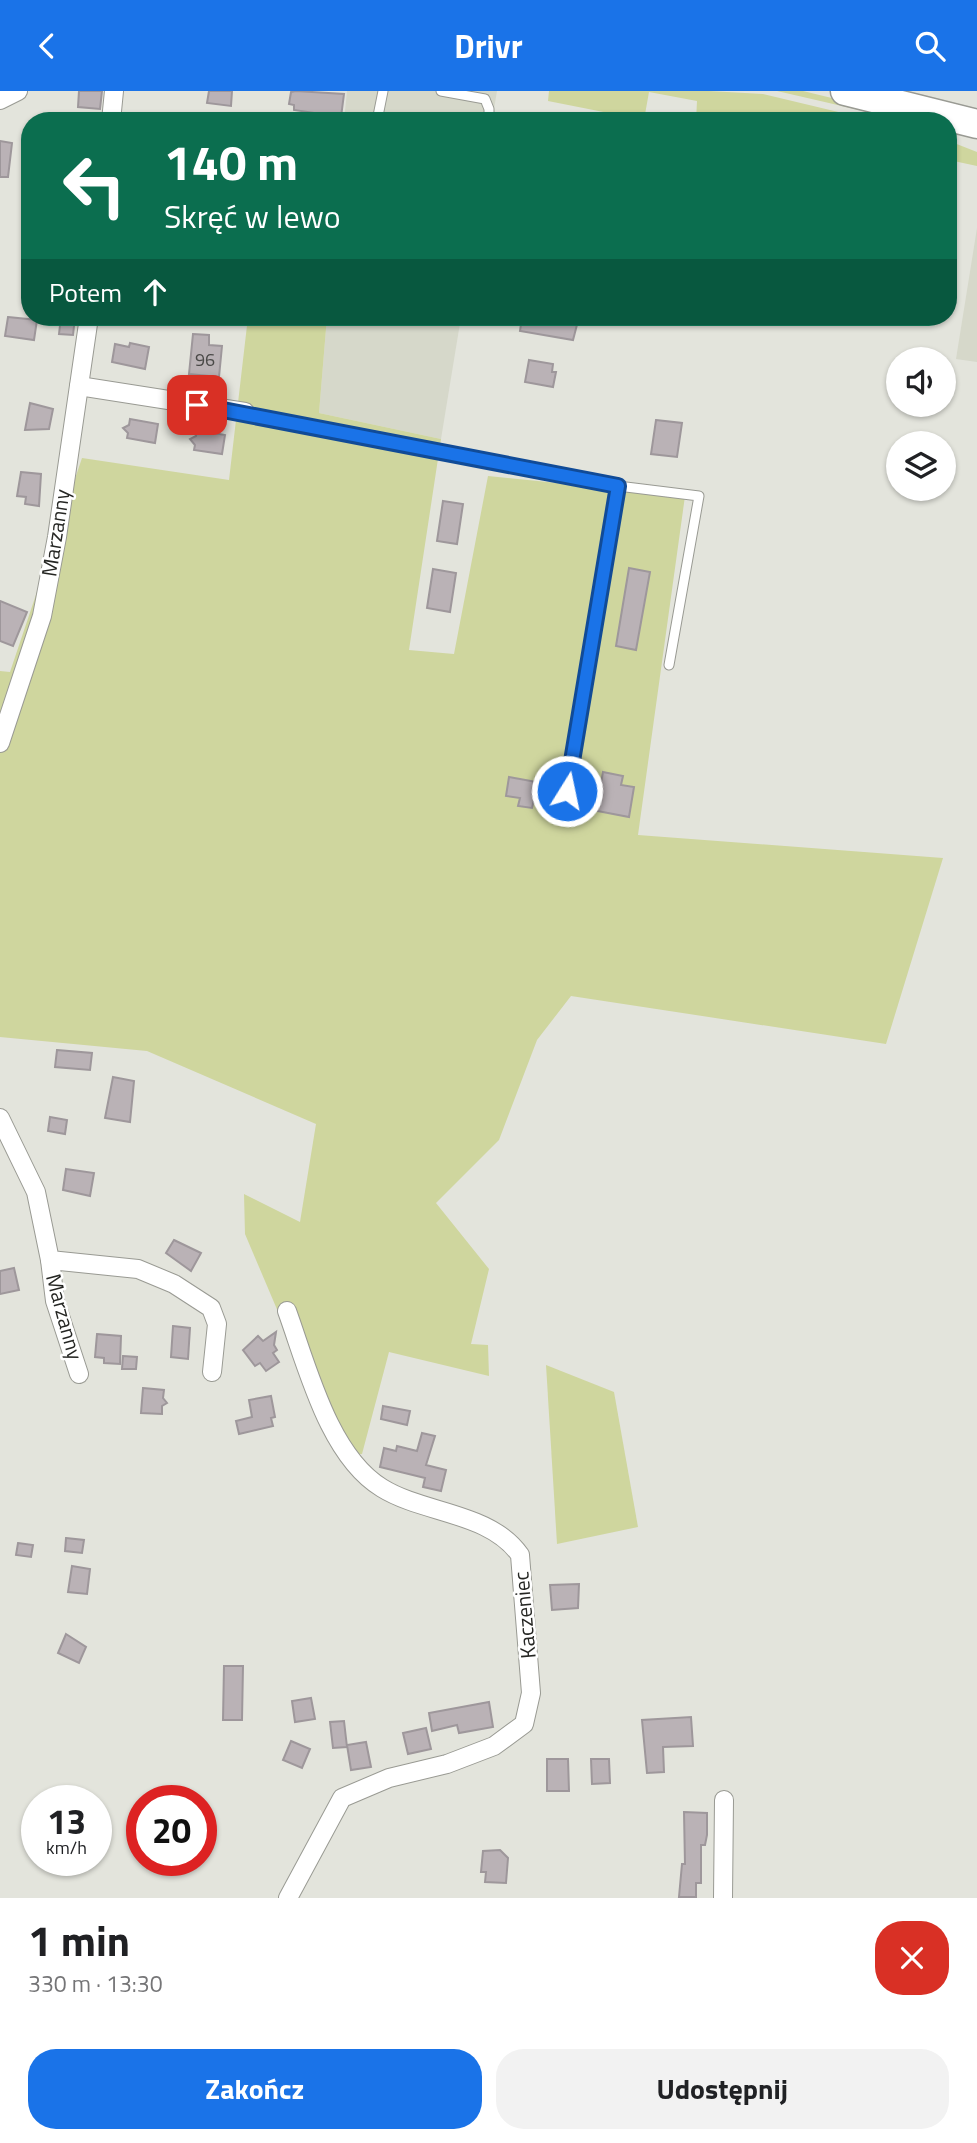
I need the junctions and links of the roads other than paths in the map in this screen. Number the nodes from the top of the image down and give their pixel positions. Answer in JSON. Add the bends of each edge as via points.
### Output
{"nodes":[{"id":1,"x":18,"y":91,"type":"edge"},
{"id":2,"x":114,"y":91,"type":"edge"},
{"id":3,"x":383,"y":91,"type":"edge"},
{"id":4,"x":441,"y":91,"type":"edge"},
{"id":5,"x":845,"y":91,"type":"edge"},
{"id":6,"x":0,"y":100,"type":"edge"},
{"id":7,"x":112,"y":112,"type":"edge"},
{"id":8,"x":379,"y":112,"type":"edge"},
{"id":9,"x":489,"y":112,"type":"edge"},
{"id":10,"x":929,"y":112,"type":"edge"},
{"id":11,"x":957,"y":119,"type":"edge"},
{"id":12,"x":977,"y":124,"type":"edge"},
{"id":13,"x":88,"y":326,"type":"edge"},
{"id":14,"x":79,"y":386,"type":"junction"},
{"id":15,"x":245,"y":412,"type":"joint"},
{"id":16,"x":618,"y":486,"type":"junction"},
{"id":17,"x":669,"y":665,"type":"dead end"},
{"id":18,"x":0,"y":743,"type":"edge"},
{"id":19,"x":567,"y":791,"type":"dead end"},
{"id":20,"x":0,"y":1118,"type":"edge"},
{"id":21,"x":50,"y":1260,"type":"junction"},
{"id":22,"x":287,"y":1311,"type":"dead end"},
{"id":23,"x":212,"y":1372,"type":"dead end"},
{"id":24,"x":79,"y":1374,"type":"dead end"},
{"id":25,"x":723,"y":1800,"type":"dead end"},
{"id":26,"x":288,"y":1898,"type":"edge"},
{"id":27,"x":723,"y":1898,"type":"edge"}],
"edges":[{"from":1,"to":6,"type":"street"},
{"from":2,"to":7,"type":"street"},
{"from":3,"to":8,"type":"lane"},
{"from":4,"to":9,"type":"lane","via":[[485,99]]},
{"from":5,"to":10,"type":"main road"},
{"from":11,"to":12,"type":"main road"},
{"from":13,"to":14,"type":"street","name":"Marzanny"},
{"from":14,"to":15,"type":"street"},
{"from":14,"to":18,"type":"street","name":"Marzanny","via":[[42,615]]},
{"from":15,"to":16,"type":"lane"},
{"from":16,"to":17,"type":"lane","via":[[699,496]]},
{"from":16,"to":19,"type":"lane"},
{"from":20,"to":21,"type":"street","name":"Marzanny","via":[[36,1192]]},
{"from":21,"to":23,"type":"street","name":"Marzanny","via":[[138,1269],[174,1284],[211,1308],[217,1324]]},
{"from":21,"to":24,"type":"street","name":"Marzanny","via":[[55,1301]]},
{"from":22,"to":26,"type":"street","name":"Kaczeniec","via":[[341,1445],[355,1466],[382,1489],[512,1542],[520,1555],[531,1693],[524,1724],[494,1746],[447,1764],[389,1778],[342,1798]]},
{"from":25,"to":27,"type":"street"}]}
